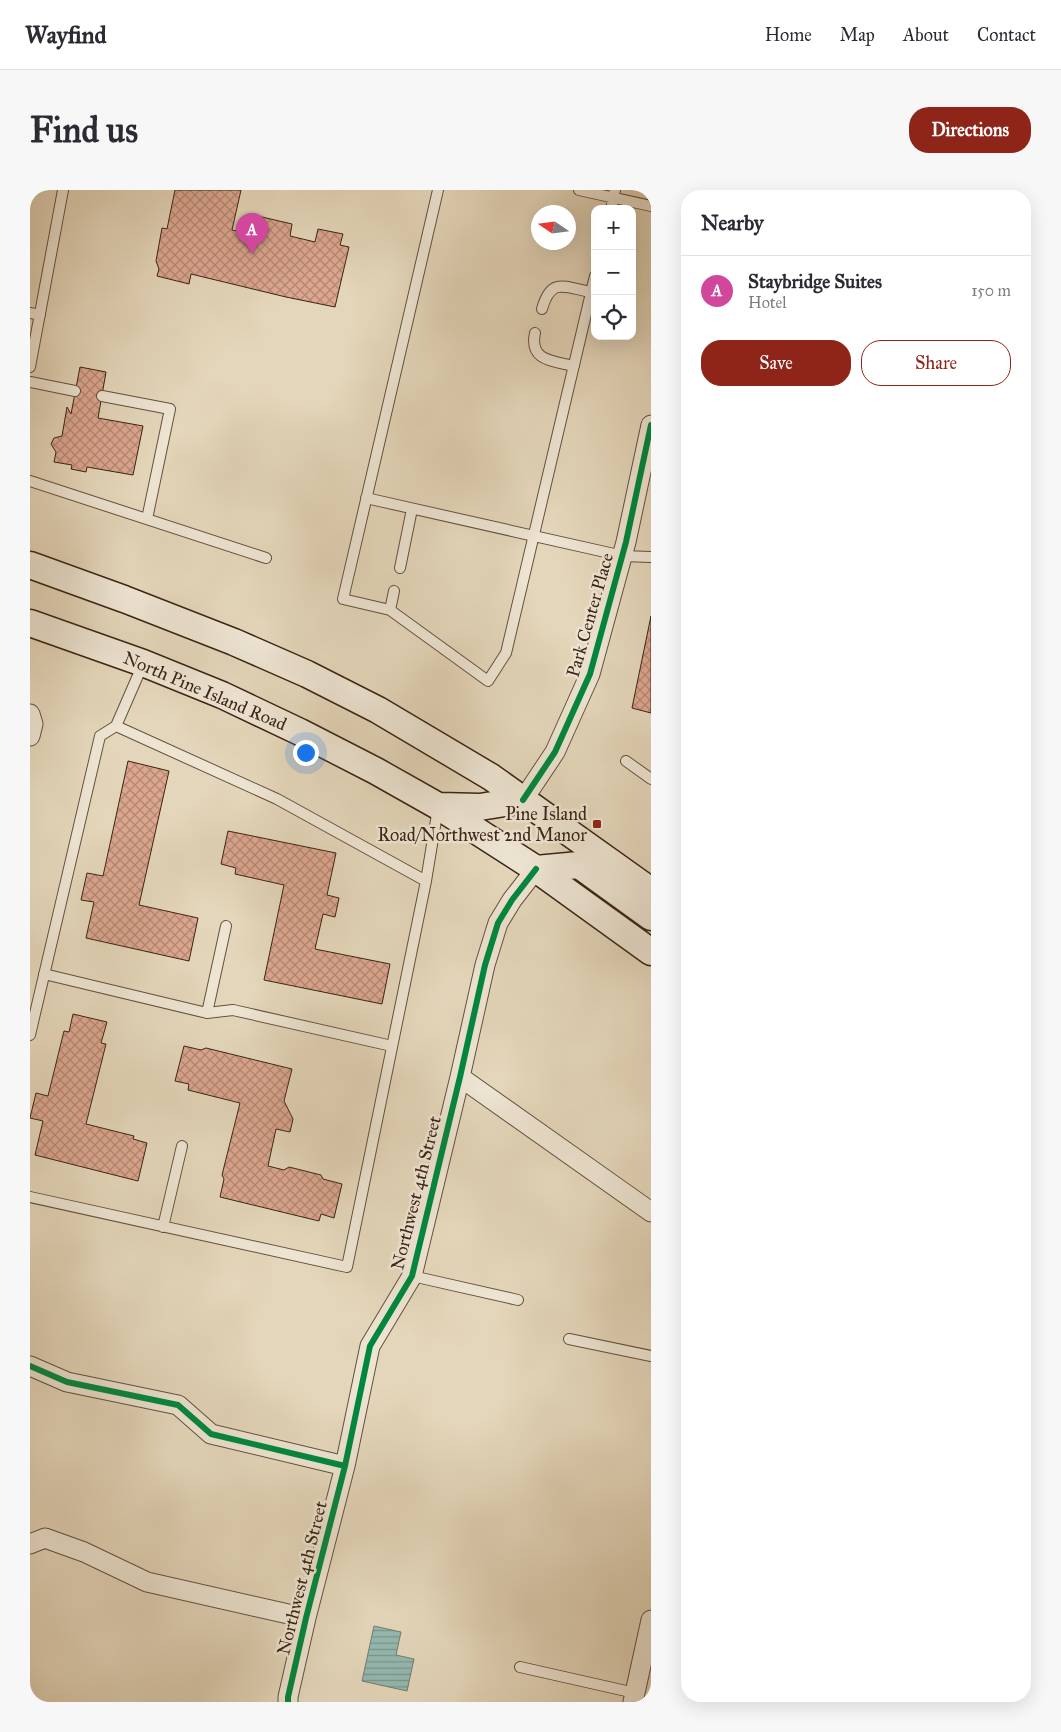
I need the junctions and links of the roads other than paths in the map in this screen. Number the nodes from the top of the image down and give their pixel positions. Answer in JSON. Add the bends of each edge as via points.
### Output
{"nodes":[{"id":1,"x":63,"y":190,"type":"edge"},
{"id":2,"x":438,"y":190,"type":"edge"},
{"id":3,"x":579,"y":190,"type":"edge"},
{"id":4,"x":614,"y":194,"type":"edge"},
{"id":5,"x":651,"y":206,"type":"edge"},
{"id":6,"x":591,"y":292,"type":"joint"},
{"id":7,"x":542,"y":308,"type":"dead end"},
{"id":8,"x":35,"y":314,"type":"edge"},
{"id":9,"x":536,"y":333,"type":"dead end"},
{"id":10,"x":30,"y":366,"type":"edge"},
{"id":11,"x":574,"y":366,"type":"junction"},
{"id":12,"x":30,"y":382,"type":"edge"},
{"id":13,"x":75,"y":391,"type":"dead end"},
{"id":14,"x":102,"y":396,"type":"dead end"},
{"id":15,"x":651,"y":425,"type":"edge"},
{"id":16,"x":30,"y":481,"type":"edge"},
{"id":17,"x":366,"y":498,"type":"junction"},
{"id":18,"x":412,"y":509,"type":"junction"},
{"id":19,"x":147,"y":519,"type":"junction"},
{"id":20,"x":534,"y":537,"type":"junction"},
{"id":21,"x":623,"y":556,"type":"junction"},
{"id":22,"x":651,"y":557,"type":"edge"},
{"id":23,"x":266,"y":558,"type":"dead end"},
{"id":24,"x":30,"y":565,"type":"edge"},
{"id":25,"x":400,"y":568,"type":"dead end"},
{"id":26,"x":394,"y":590,"type":"dead end"},
{"id":27,"x":390,"y":610,"type":"junction"},
{"id":28,"x":30,"y":623,"type":"edge"},
{"id":29,"x":143,"y":663,"type":"junction"},
{"id":30,"x":30,"y":714,"type":"edge"},
{"id":31,"x":116,"y":726,"type":"junction"},
{"id":32,"x":30,"y":736,"type":"edge"},
{"id":33,"x":626,"y":761,"type":"dead end"},
{"id":34,"x":651,"y":779,"type":"edge"},
{"id":35,"x":523,"y":800,"type":"junction"},
{"id":36,"x":438,"y":806,"type":"junction"},
{"id":37,"x":536,"y":869,"type":"junction"},
{"id":38,"x":426,"y":880,"type":"junction"},
{"id":39,"x":651,"y":891,"type":"edge"},
{"id":40,"x":651,"y":917,"type":"edge"},
{"id":41,"x":226,"y":926,"type":"dead end"},
{"id":42,"x":651,"y":952,"type":"edge"},
{"id":43,"x":44,"y":974,"type":"junction"},
{"id":44,"x":206,"y":1013,"type":"junction"},
{"id":45,"x":30,"y":1035,"type":"edge"},
{"id":46,"x":392,"y":1046,"type":"junction"},
{"id":47,"x":460,"y":1077,"type":"junction"},
{"id":48,"x":182,"y":1146,"type":"dead end"},
{"id":49,"x":30,"y":1197,"type":"edge"},
{"id":50,"x":651,"y":1212,"type":"edge"},
{"id":51,"x":163,"y":1226,"type":"junction"},
{"id":52,"x":412,"y":1276,"type":"junction"},
{"id":53,"x":518,"y":1300,"type":"dead end"},
{"id":54,"x":569,"y":1338,"type":"dead end"},
{"id":55,"x":651,"y":1356,"type":"edge"},
{"id":56,"x":30,"y":1366,"type":"edge"},
{"id":57,"x":345,"y":1466,"type":"junction"},
{"id":58,"x":30,"y":1544,"type":"edge"},
{"id":59,"x":306,"y":1618,"type":"junction"},
{"id":60,"x":651,"y":1620,"type":"edge"},
{"id":61,"x":520,"y":1667,"type":"dead end"},
{"id":62,"x":634,"y":1697,"type":"edge"},
{"id":63,"x":288,"y":1702,"type":"edge"}],
"edges":[{"from":1,"to":8,"type":"lane"},
{"from":2,"to":17,"type":"lane"},
{"from":3,"to":4,"type":"lane"},
{"from":4,"to":5,"type":"lane"},
{"from":6,"to":7,"type":"lane","via":[[555,287],[545,295]]},
{"from":6,"to":11,"type":"lane"},
{"from":8,"to":10,"type":"lane"},
{"from":9,"to":11,"type":"lane","via":[[534,347],[537,353],[547,360]]},
{"from":11,"to":20,"type":"lane"},
{"from":12,"to":13,"type":"lane"},
{"from":14,"to":19,"type":"lane","via":[[170,409]]},
{"from":15,"to":21,"type":"street","name":"Park Center Place"},
{"from":16,"to":19,"type":"lane"},
{"from":17,"to":18,"type":"lane"},
{"from":17,"to":27,"type":"lane","via":[[343,600]]},
{"from":18,"to":20,"type":"lane"},
{"from":18,"to":25,"type":"lane"},
{"from":19,"to":23,"type":"lane"},
{"from":20,"to":21,"type":"lane"},
{"from":20,"to":27,"type":"lane","via":[[506,653],[488,681]]},
{"from":21,"to":22,"type":"lane"},
{"from":21,"to":35,"type":"street","name":"Park Center Place","via":[[590,674],[554,752]]},
{"from":24,"to":35,"type":"main road","via":[[234,642],[307,674],[378,710],[491,777]]},
{"from":26,"to":27,"type":"lane"},
{"from":28,"to":29,"type":"main road","name":"North Pine Island Road"},
{"from":29,"to":31,"type":"lane"},
{"from":29,"to":36,"type":"main road","name":"North Pine Island Road","via":[[300,732]]},
{"from":30,"to":32,"type":"street","via":[[33,724]]},
{"from":31,"to":38,"type":"lane","via":[[277,799]]},
{"from":31,"to":43,"type":"lane","via":[[100,736]]},
{"from":33,"to":34,"type":"lane"},
{"from":35,"to":36,"type":"main road","via":[[480,807]]},
{"from":35,"to":39,"type":"main road"},
{"from":36,"to":37,"type":"main road","name":"North Pine Island Road"},
{"from":36,"to":38,"type":"lane"},
{"from":37,"to":40,"type":"main road","via":[[579,865]]},
{"from":37,"to":42,"type":"main road","name":"North Pine Island Road"},
{"from":37,"to":47,"type":"street","name":"Northwest 4th Street","via":[[498,923],[484,965]]},
{"from":38,"to":46,"type":"lane"},
{"from":41,"to":44,"type":"lane"},
{"from":43,"to":44,"type":"lane"},
{"from":43,"to":45,"type":"lane"},
{"from":44,"to":46,"type":"lane","via":[[233,1010]]},
{"from":46,"to":51,"type":"lane","via":[[347,1267]]},
{"from":47,"to":50,"type":"street"},
{"from":47,"to":52,"type":"street","name":"Northwest 4th Street"},
{"from":48,"to":51,"type":"lane"},
{"from":49,"to":51,"type":"lane"},
{"from":52,"to":53,"type":"lane"},
{"from":52,"to":57,"type":"street","name":"Northwest 4th Street","via":[[370,1346]]},
{"from":54,"to":55,"type":"lane"},
{"from":56,"to":57,"type":"street","via":[[68,1382],[178,1405],[211,1434]]},
{"from":57,"to":59,"type":"street","name":"Northwest 4th Street"},
{"from":58,"to":59,"type":"street","via":[[45,1538],[84,1552],[147,1582]]},
{"from":59,"to":63,"type":"street","name":"Northwest 4th Street"},
{"from":60,"to":62,"type":"street"},
{"from":61,"to":62,"type":"lane"}]}
